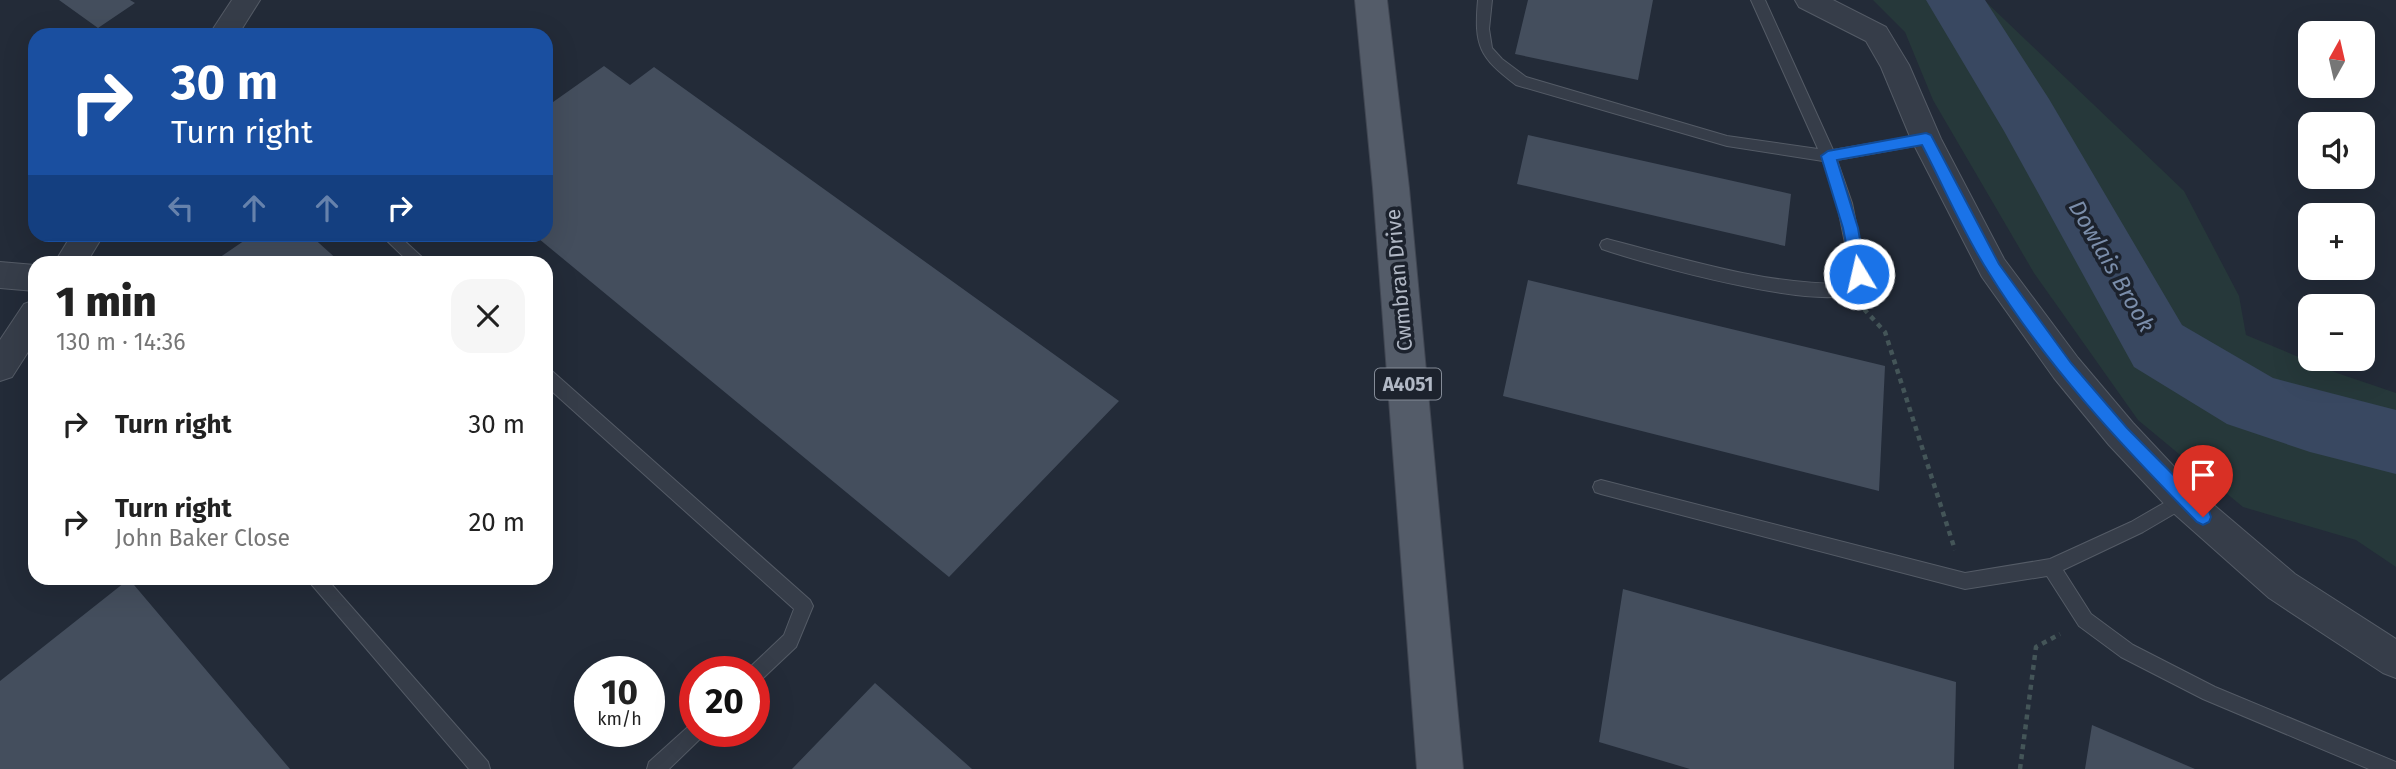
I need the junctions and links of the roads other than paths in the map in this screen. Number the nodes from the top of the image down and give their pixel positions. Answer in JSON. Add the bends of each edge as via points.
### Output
{"nodes":[{"id":1,"x":246,"y":0,"type":"edge"},
{"id":2,"x":1371,"y":0,"type":"edge"},
{"id":3,"x":1485,"y":0,"type":"edge"},
{"id":4,"x":1758,"y":0,"type":"edge"},
{"id":5,"x":1808,"y":0,"type":"edge"},
{"id":6,"x":228,"y":28,"type":"edge"},
{"id":7,"x":1926,"y":139,"type":"junction"},
{"id":8,"x":1828,"y":156,"type":"junction"},
{"id":9,"x":396,"y":242,"type":"edge"},
{"id":10,"x":1607,"y":245,"type":"dead end"},
{"id":11,"x":411,"y":256,"type":"edge"},
{"id":12,"x":0,"y":275,"type":"edge"},
{"id":13,"x":28,"y":277,"type":"edge"},
{"id":14,"x":28,"y":325,"type":"edge"},
{"id":15,"x":0,"y":368,"type":"edge"},
{"id":16,"x":553,"y":382,"type":"edge"},
{"id":17,"x":1601,"y":488,"type":"dead end"},
{"id":18,"x":2183,"y":500,"type":"junction"},
{"id":19,"x":2051,"y":567,"type":"junction"},
{"id":20,"x":321,"y":585,"type":"edge"},
{"id":21,"x":770,"y":659,"type":"edge"},
{"id":22,"x":2396,"y":660,"type":"edge"},
{"id":23,"x":679,"y":747,"type":"edge"},
{"id":24,"x":481,"y":769,"type":"edge"},
{"id":25,"x":656,"y":769,"type":"edge"},
{"id":26,"x":1440,"y":769,"type":"edge"},
{"id":27,"x":2390,"y":769,"type":"edge"}],
"edges":[{"from":1,"to":6,"type":"street"},
{"from":2,"to":26,"type":"main road","name":"Cwmbran Drive","number":"A4051"},
{"from":3,"to":8,"type":"lane","via":[[1481,40],[1492,61],[1521,81],[1727,141]]},
{"from":4,"to":8,"type":"lane"},
{"from":5,"to":7,"type":"street","via":[[1876,34],[1895,65]]},
{"from":7,"to":8,"type":"lane"},
{"from":7,"to":18,"type":"street","via":[[1993,268],[2066,368]]},
{"from":8,"to":10,"type":"lane","via":[[1856,252],[1859,274],[1847,290],[1819,292]]},
{"from":9,"to":11,"type":"lane"},
{"from":12,"to":13,"type":"street"},
{"from":14,"to":15,"type":"street"},
{"from":16,"to":21,"type":"lane","via":[[804,606],[790,640]]},
{"from":17,"to":19,"type":"lane","via":[[1965,581]]},
{"from":18,"to":19,"type":"lane"},
{"from":18,"to":22,"type":"street","via":[[2282,586]]},
{"from":19,"to":27,"type":"lane","via":[[2085,620],[2127,651],[2209,693]]},
{"from":20,"to":24,"type":"lane"},
{"from":23,"to":25,"type":"lane"}]}
